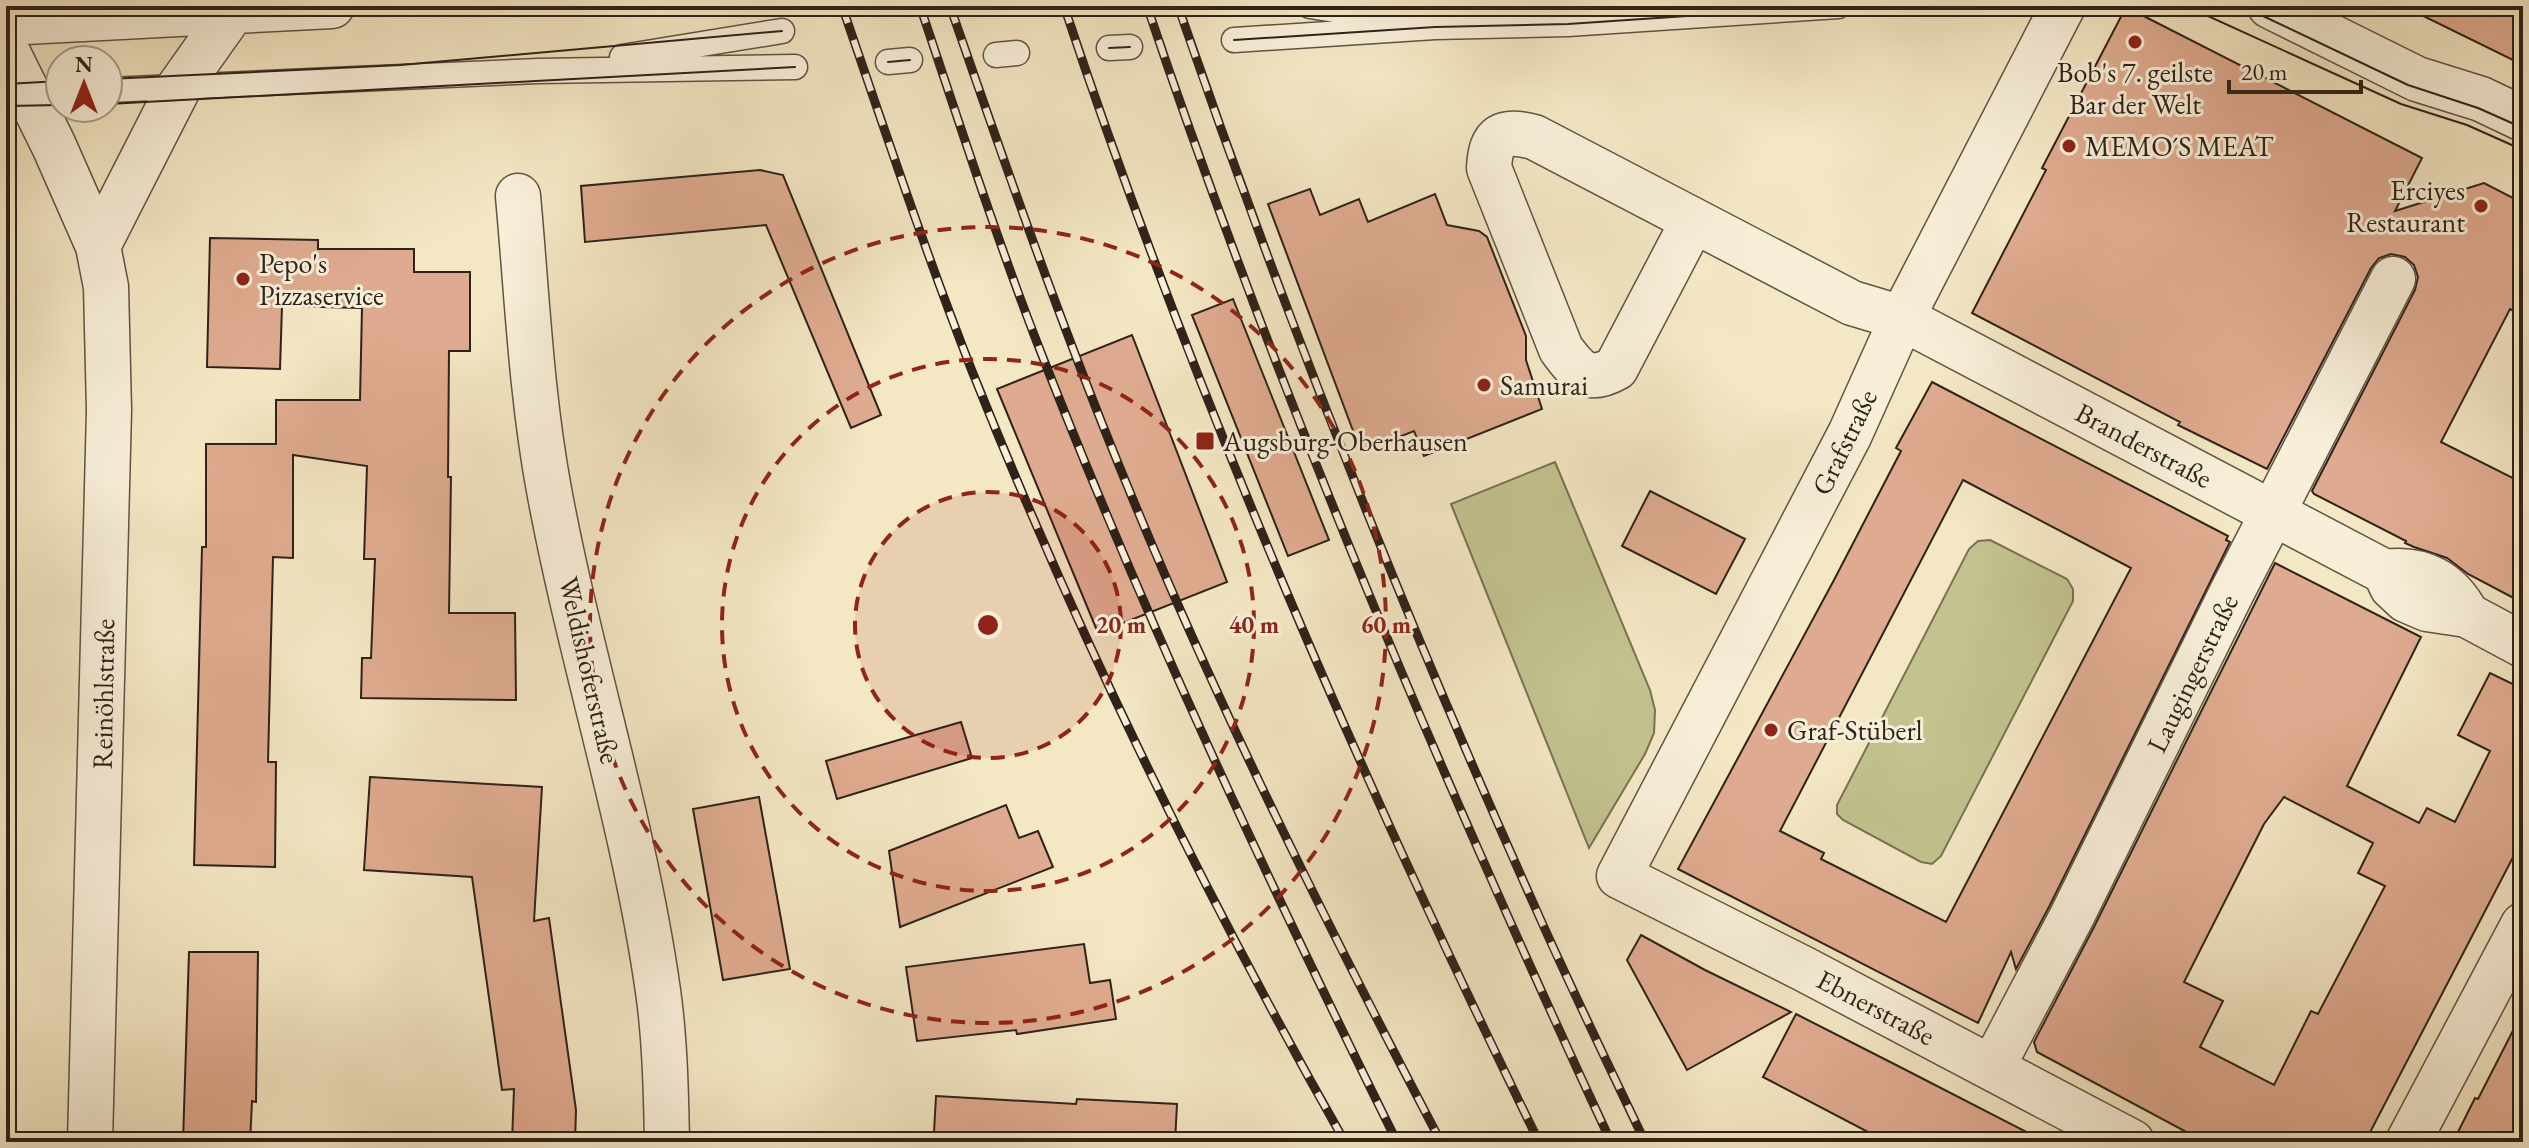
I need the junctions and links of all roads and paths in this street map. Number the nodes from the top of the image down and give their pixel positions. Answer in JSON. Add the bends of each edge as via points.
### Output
{"nodes":[{"id":1,"x":332,"y":6,"type":"edge"},
{"id":2,"x":1310,"y":6,"type":"edge"},
{"id":3,"x":1616,"y":6,"type":"edge"},
{"id":4,"x":1838,"y":6,"type":"edge"},
{"id":5,"x":2063,"y":6,"type":"edge"},
{"id":6,"x":2270,"y":6,"type":"edge"},
{"id":7,"x":233,"y":11,"type":"junction"},
{"id":8,"x":6,"y":23,"type":"edge"},
{"id":9,"x":1568,"y":24,"type":"junction"},
{"id":10,"x":1435,"y":27,"type":"junction"},
{"id":11,"x":782,"y":31,"type":"dead end"},
{"id":12,"x":1234,"y":40,"type":"dead end"},
{"id":13,"x":6,"y":49,"type":"edge"},
{"id":14,"x":795,"y":67,"type":"dead end"},
{"id":15,"x":538,"y":71,"type":"junction"},
{"id":16,"x":179,"y":87,"type":"junction"},
{"id":17,"x":124,"y":89,"type":"edge"},
{"id":18,"x":31,"y":94,"type":"edge"},
{"id":19,"x":2523,"y":119,"type":"edge"},
{"id":20,"x":518,"y":196,"type":"dead end"},
{"id":21,"x":1693,"y":221,"type":"junction"},
{"id":22,"x":98,"y":246,"type":"junction"},
{"id":23,"x":2393,"y":279,"type":"dead end"},
{"id":24,"x":1902,"y":318,"type":"junction"},
{"id":25,"x":2273,"y":514,"type":"junction"},
{"id":26,"x":2523,"y":645,"type":"edge"},
{"id":27,"x":1619,"y":876,"type":"joint"},
{"id":28,"x":2523,"y":925,"type":"edge"},
{"id":29,"x":1992,"y":1068,"type":"junction"},
{"id":30,"x":90,"y":1142,"type":"edge"},
{"id":31,"x":667,"y":1142,"type":"edge"},
{"id":32,"x":2132,"y":1142,"type":"edge"},
{"id":33,"x":2408,"y":1142,"type":"edge"}],
"edges":[{"from":1,"to":7,"type":"street"},
{"from":2,"to":10,"type":"lane"},
{"from":3,"to":9,"type":"lane"},
{"from":4,"to":9,"type":"lane"},
{"from":5,"to":24,"type":"street","name":"Grafstraße"},
{"from":6,"to":19,"type":"street","via":[[2417,79]]},
{"from":7,"to":8,"type":"street"},
{"from":7,"to":16,"type":"street"},
{"from":9,"to":10,"type":"lane"},
{"from":10,"to":12,"type":"lane"},
{"from":11,"to":15,"type":"lane"},
{"from":13,"to":18,"type":"street","name":"Reinöhlstraße"},
{"from":14,"to":15,"type":"lane"},
{"from":15,"to":16,"type":"lane"},
{"from":16,"to":17,"type":"lane"},
{"from":16,"to":22,"type":"street"},
{"from":18,"to":22,"type":"street","name":"Reinöhlstraße"},
{"from":20,"to":31,"type":"street","name":"Weldishoferstraße","via":[[549,488],[648,931],[658,992]]},
{"from":21,"to":21,"type":"street","name":"Branderstraße","via":[[1616,368],[1601,376],[1587,375],[1561,349],[1489,168],[1490,150],[1498,138],[1513,132],[1534,137]]},
{"from":21,"to":24,"type":"street","name":"Branderstraße","via":[[1852,303]]},
{"from":22,"to":30,"type":"street","name":"Reinöhlstraße","via":[[106,287],[109,410]]},
{"from":23,"to":25,"type":"street","name":"Laugingerstraße"},
{"from":24,"to":25,"type":"street","name":"Branderstraße"},
{"from":24,"to":27,"type":"street","name":"Grafstraße","via":[[1850,434]]},
{"from":25,"to":26,"type":"street","name":"Branderstraße","via":[[2385,572],[2420,572],[2445,584],[2467,615]]},
{"from":25,"to":29,"type":"street","name":"Laugingerstraße"},
{"from":27,"to":29,"type":"street","name":"Ebnerstraße"},
{"from":28,"to":33,"type":"street"},
{"from":29,"to":32,"type":"street","name":"Ebnerstraße"}]}
